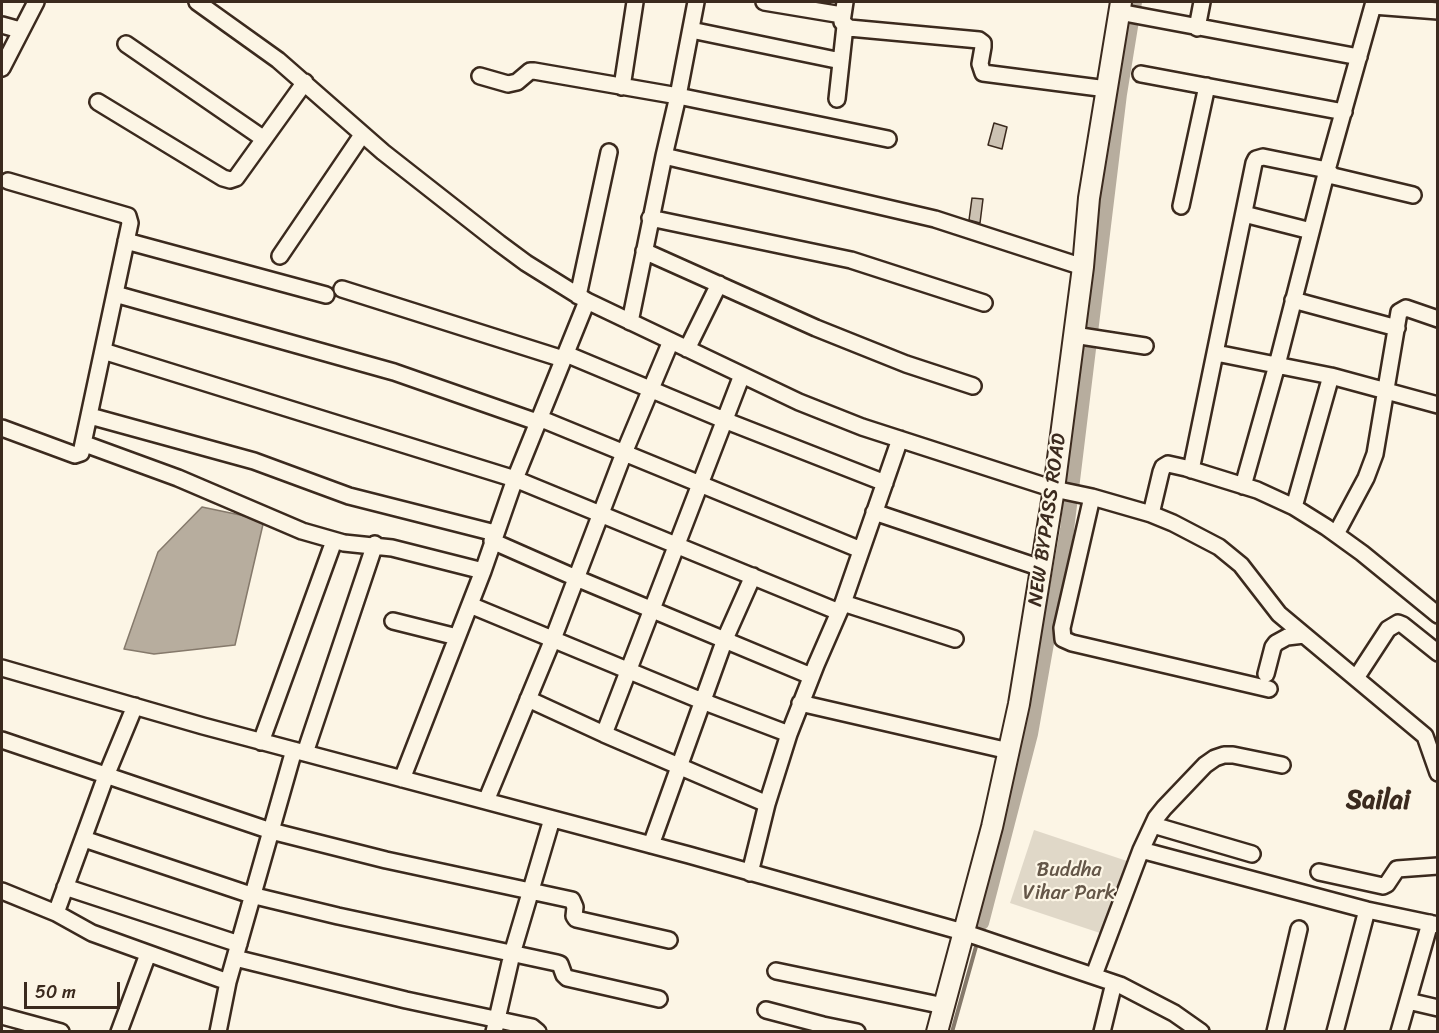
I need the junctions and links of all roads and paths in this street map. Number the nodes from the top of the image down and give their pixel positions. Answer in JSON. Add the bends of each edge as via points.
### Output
{"nodes":[{"id":1,"x":36,"y":2,"type":"edge"},
{"id":2,"x":197,"y":2,"type":"edge"},
{"id":3,"x":635,"y":2,"type":"edge"},
{"id":4,"x":696,"y":2,"type":"edge"},
{"id":5,"x":764,"y":2,"type":"edge"},
{"id":6,"x":1202,"y":2,"type":"edge"},
{"id":7,"x":1374,"y":4,"type":"edge"},
{"id":8,"x":1127,"y":11,"type":"edge"},
{"id":9,"x":1437,"y":11,"type":"edge"},
{"id":10,"x":844,"y":14,"type":"edge"},
{"id":11,"x":2,"y":24,"type":"edge"},
{"id":12,"x":1197,"y":28,"type":"junction"},
{"id":13,"x":20,"y":30,"type":"junction"},
{"id":14,"x":690,"y":30,"type":"junction"},
{"id":15,"x":126,"y":44,"type":"dead end"},
{"id":16,"x":1359,"y":57,"type":"junction"},
{"id":17,"x":4,"y":58,"type":"edge"},
{"id":18,"x":841,"y":61,"type":"junction"},
{"id":19,"x":1141,"y":74,"type":"dead end"},
{"id":20,"x":480,"y":76,"type":"dead end"},
{"id":21,"x":305,"y":82,"type":"junction"},
{"id":22,"x":1208,"y":86,"type":"junction"},
{"id":23,"x":621,"y":87,"type":"junction"},
{"id":24,"x":1107,"y":89,"type":"junction"},
{"id":25,"x":678,"y":96,"type":"junction"},
{"id":26,"x":837,"y":99,"type":"dead end"},
{"id":27,"x":98,"y":102,"type":"dead end"},
{"id":28,"x":1344,"y":112,"type":"junction"},
{"id":29,"x":362,"y":135,"type":"junction"},
{"id":30,"x":264,"y":139,"type":"junction"},
{"id":31,"x":888,"y":139,"type":"dead end"},
{"id":32,"x":609,"y":152,"type":"dead end"},
{"id":33,"x":664,"y":156,"type":"junction"},
{"id":34,"x":1327,"y":170,"type":"junction"},
{"id":35,"x":8,"y":181,"type":"dead end"},
{"id":36,"x":1413,"y":195,"type":"dead end"},
{"id":37,"x":1181,"y":206,"type":"dead end"},
{"id":38,"x":1244,"y":214,"type":"junction"},
{"id":39,"x":650,"y":218,"type":"junction"},
{"id":40,"x":1311,"y":231,"type":"junction"},
{"id":41,"x":126,"y":241,"type":"junction"},
{"id":42,"x":644,"y":251,"type":"junction"},
{"id":43,"x":280,"y":256,"type":"dead end"},
{"id":44,"x":1083,"y":267,"type":"junction"},
{"id":45,"x":719,"y":284,"type":"junction"},
{"id":46,"x":342,"y":289,"type":"dead end"},
{"id":47,"x":116,"y":294,"type":"junction"},
{"id":48,"x":326,"y":295,"type":"dead end"},
{"id":49,"x":582,"y":298,"type":"junction"},
{"id":50,"x":1293,"y":300,"type":"junction"},
{"id":51,"x":984,"y":303,"type":"dead end"},
{"id":52,"x":1437,"y":319,"type":"edge"},
{"id":53,"x":630,"y":322,"type":"junction"},
{"id":54,"x":1397,"y":328,"type":"junction"},
{"id":55,"x":1084,"y":336,"type":"junction"},
{"id":56,"x":671,"y":341,"type":"junction"},
{"id":57,"x":1145,"y":346,"type":"dead end"},
{"id":58,"x":687,"y":349,"type":"junction"},
{"id":59,"x":104,"y":351,"type":"junction"},
{"id":60,"x":1216,"y":353,"type":"junction"},
{"id":61,"x":564,"y":357,"type":"junction"},
{"id":62,"x":1277,"y":365,"type":"junction"},
{"id":63,"x":742,"y":375,"type":"junction"},
{"id":64,"x":1331,"y":376,"type":"junction"},
{"id":65,"x":974,"y":386,"type":"dead end"},
{"id":66,"x":651,"y":390,"type":"junction"},
{"id":67,"x":1386,"y":391,"type":"junction"},
{"id":68,"x":1437,"y":405,"type":"edge"},
{"id":69,"x":90,"y":416,"type":"junction"},
{"id":70,"x":538,"y":420,"type":"junction"},
{"id":71,"x":724,"y":420,"type":"junction"},
{"id":72,"x":2,"y":428,"type":"edge"},
{"id":73,"x":900,"y":440,"type":"junction"},
{"id":74,"x":84,"y":444,"type":"junction"},
{"id":75,"x":624,"y":453,"type":"junction"},
{"id":76,"x":1191,"y":470,"type":"junction"},
{"id":77,"x":514,"y":479,"type":"junction"},
{"id":78,"x":885,"y":483,"type":"junction"},
{"id":79,"x":700,"y":484,"type":"junction"},
{"id":80,"x":1244,"y":486,"type":"junction"},
{"id":81,"x":1072,"y":493,"type":"junction"},
{"id":82,"x":1294,"y":507,"type":"junction"},
{"id":83,"x":874,"y":512,"type":"junction"},
{"id":84,"x":1151,"y":514,"type":"junction"},
{"id":85,"x":600,"y":515,"type":"junction"},
{"id":86,"x":1336,"y":534,"type":"junction"},
{"id":87,"x":494,"y":537,"type":"junction"},
{"id":88,"x":334,"y":540,"type":"junction"},
{"id":89,"x":375,"y":544,"type":"junction"},
{"id":90,"x":675,"y":546,"type":"junction"},
{"id":91,"x":861,"y":550,"type":"junction"},
{"id":92,"x":1041,"y":568,"type":"junction"},
{"id":93,"x":483,"y":571,"type":"junction"},
{"id":94,"x":753,"y":576,"type":"junction"},
{"id":95,"x":576,"y":578,"type":"junction"},
{"id":96,"x":470,"y":605,"type":"junction"},
{"id":97,"x":841,"y":608,"type":"junction"},
{"id":98,"x":653,"y":609,"type":"junction"},
{"id":99,"x":1437,"y":615,"type":"edge"},
{"id":100,"x":393,"y":621,"type":"dead end"},
{"id":101,"x":1304,"y":635,"type":"junction"},
{"id":102,"x":458,"y":637,"type":"junction"},
{"id":103,"x":553,"y":639,"type":"junction"},
{"id":104,"x":725,"y":639,"type":"junction"},
{"id":105,"x":955,"y":639,"type":"dead end"},
{"id":106,"x":1437,"y":654,"type":"edge"},
{"id":107,"x":2,"y":668,"type":"edge"},
{"id":108,"x":629,"y":672,"type":"junction"},
{"id":109,"x":811,"y":676,"type":"junction"},
{"id":110,"x":1356,"y":678,"type":"junction"},
{"id":111,"x":528,"y":699,"type":"junction"},
{"id":112,"x":702,"y":701,"type":"junction"},
{"id":113,"x":800,"y":703,"type":"junction"},
{"id":114,"x":135,"y":706,"type":"junction"},
{"id":115,"x":604,"y":734,"type":"junction"},
{"id":116,"x":789,"y":734,"type":"junction"},
{"id":117,"x":2,"y":741,"type":"edge"},
{"id":118,"x":261,"y":742,"type":"junction"},
{"id":119,"x":1009,"y":751,"type":"junction"},
{"id":120,"x":299,"y":752,"type":"junction"},
{"id":121,"x":679,"y":765,"type":"junction"},
{"id":122,"x":1282,"y":765,"type":"dead end"},
{"id":123,"x":1436,"y":765,"type":"edge"},
{"id":124,"x":106,"y":776,"type":"junction"},
{"id":125,"x":402,"y":779,"type":"junction"},
{"id":126,"x":486,"y":801,"type":"junction"},
{"id":127,"x":767,"y":804,"type":"junction"},
{"id":128,"x":552,"y":819,"type":"junction"},
{"id":129,"x":1153,"y":825,"type":"junction"},
{"id":130,"x":271,"y":831,"type":"junction"},
{"id":131,"x":84,"y":839,"type":"junction"},
{"id":132,"x":651,"y":845,"type":"junction"},
{"id":133,"x":1141,"y":850,"type":"junction"},
{"id":134,"x":1252,"y":854,"type":"dead end"},
{"id":135,"x":1437,"y":866,"type":"edge"},
{"id":136,"x":1319,"y":872,"type":"dead end"},
{"id":137,"x":750,"y":873,"type":"junction"},
{"id":138,"x":65,"y":887,"type":"junction"},
{"id":139,"x":2,"y":891,"type":"edge"},
{"id":140,"x":531,"y":892,"type":"junction"},
{"id":141,"x":252,"y":895,"type":"junction"},
{"id":142,"x":1367,"y":910,"type":"junction"},
{"id":143,"x":56,"y":914,"type":"junction"},
{"id":144,"x":1434,"y":924,"type":"edge"},
{"id":145,"x":1299,"y":929,"type":"dead end"},
{"id":146,"x":963,"y":932,"type":"junction"},
{"id":147,"x":669,"y":939,"type":"dead end"},
{"id":148,"x":237,"y":951,"type":"junction"},
{"id":149,"x":148,"y":954,"type":"junction"},
{"id":150,"x":512,"y":954,"type":"junction"},
{"id":151,"x":776,"y":971,"type":"dead end"},
{"id":152,"x":1094,"y":975,"type":"junction"},
{"id":153,"x":228,"y":982,"type":"junction"},
{"id":154,"x":1114,"y":983,"type":"junction"},
{"id":155,"x":659,"y":999,"type":"dead end"},
{"id":156,"x":1408,"y":1000,"type":"junction"},
{"id":157,"x":944,"y":1006,"type":"junction"},
{"id":158,"x":1437,"y":1008,"type":"edge"},
{"id":159,"x":766,"y":1010,"type":"dead end"},
{"id":160,"x":2,"y":1016,"type":"edge"},
{"id":161,"x":495,"y":1025,"type":"edge"},
{"id":162,"x":220,"y":1031,"type":"edge"},
{"id":163,"x":61,"y":1032,"type":"edge"},
{"id":164,"x":119,"y":1032,"type":"edge"},
{"id":165,"x":538,"y":1032,"type":"edge"},
{"id":166,"x":857,"y":1032,"type":"edge"},
{"id":167,"x":938,"y":1032,"type":"edge"},
{"id":168,"x":1102,"y":1032,"type":"edge"},
{"id":169,"x":1201,"y":1032,"type":"edge"},
{"id":170,"x":1275,"y":1032,"type":"edge"},
{"id":171,"x":1335,"y":1032,"type":"edge"},
{"id":172,"x":1399,"y":1032,"type":"edge"}],
"edges":[{"from":1,"to":13,"type":"street"},
{"from":2,"to":21,"type":"street"},
{"from":3,"to":23,"type":"street"},
{"from":4,"to":14,"type":"street"},
{"from":5,"to":10,"type":"street"},
{"from":6,"to":12,"type":"street"},
{"from":7,"to":9,"type":"street"},
{"from":7,"to":16,"type":"street"},
{"from":8,"to":12,"type":"street"},
{"from":8,"to":24,"type":"main road","name":"NEW BYPASS ROAD"},
{"from":10,"to":18,"type":"street"},
{"from":10,"to":24,"type":"street","via":[[979,40],[983,43],[983,73]]},
{"from":11,"to":13,"type":"street"},
{"from":12,"to":16,"type":"street"},
{"from":13,"to":17,"type":"street"},
{"from":14,"to":18,"type":"street"},
{"from":14,"to":25,"type":"street"},
{"from":15,"to":30,"type":"street"},
{"from":16,"to":28,"type":"street"},
{"from":18,"to":26,"type":"street"},
{"from":19,"to":22,"type":"street"},
{"from":20,"to":23,"type":"street","via":[[513,84],[534,71]]},
{"from":21,"to":29,"type":"street"},
{"from":21,"to":30,"type":"street"},
{"from":22,"to":28,"type":"street"},
{"from":22,"to":37,"type":"street"},
{"from":23,"to":25,"type":"street"},
{"from":24,"to":44,"type":"main road","name":"NEW BYPASS ROAD","via":[[1089,198]]},
{"from":25,"to":31,"type":"street"},
{"from":25,"to":33,"type":"street"},
{"from":27,"to":30,"type":"street","via":[[230,180],[236,178]]},
{"from":28,"to":34,"type":"street"},
{"from":29,"to":43,"type":"street"},
{"from":29,"to":49,"type":"street","via":[[526,263]]},
{"from":32,"to":49,"type":"street"},
{"from":33,"to":39,"type":"street"},
{"from":33,"to":44,"type":"street","via":[[935,219]]},
{"from":34,"to":36,"type":"street","via":[[1333,176]]},
{"from":34,"to":38,"type":"street","via":[[1259,158],[1254,163]]},
{"from":34,"to":40,"type":"street"},
{"from":35,"to":41,"type":"street","via":[[128,216]]},
{"from":38,"to":40,"type":"street"},
{"from":38,"to":60,"type":"street"},
{"from":39,"to":42,"type":"street"},
{"from":39,"to":51,"type":"street","via":[[851,260]]},
{"from":40,"to":50,"type":"street"},
{"from":41,"to":47,"type":"street"},
{"from":41,"to":48,"type":"street"},
{"from":42,"to":45,"type":"street"},
{"from":42,"to":53,"type":"street"},
{"from":44,"to":55,"type":"main road","name":"NEW BYPASS ROAD"},
{"from":45,"to":58,"type":"street"},
{"from":45,"to":65,"type":"street","via":[[836,336]]},
{"from":46,"to":61,"type":"street"},
{"from":47,"to":59,"type":"street"},
{"from":47,"to":70,"type":"street","via":[[394,372]]},
{"from":49,"to":53,"type":"street"},
{"from":49,"to":61,"type":"street"},
{"from":50,"to":54,"type":"street"},
{"from":50,"to":62,"type":"street"},
{"from":52,"to":54,"type":"street","via":[[1402,309]]},
{"from":53,"to":56,"type":"street"},
{"from":54,"to":67,"type":"street"},
{"from":55,"to":57,"type":"street"},
{"from":55,"to":81,"type":"main road","name":"NEW BYPASS ROAD"},
{"from":56,"to":58,"type":"street"},
{"from":56,"to":66,"type":"street"},
{"from":58,"to":63,"type":"street"},
{"from":59,"to":69,"type":"street"},
{"from":59,"to":77,"type":"street"},
{"from":60,"to":62,"type":"street"},
{"from":60,"to":76,"type":"street"},
{"from":61,"to":66,"type":"street"},
{"from":61,"to":70,"type":"street"},
{"from":62,"to":64,"type":"street"},
{"from":62,"to":80,"type":"street"},
{"from":63,"to":71,"type":"street"},
{"from":63,"to":73,"type":"street","via":[[799,402]]},
{"from":64,"to":67,"type":"street"},
{"from":64,"to":82,"type":"street"},
{"from":66,"to":71,"type":"street"},
{"from":66,"to":75,"type":"street"},
{"from":67,"to":68,"type":"street"},
{"from":67,"to":86,"type":"street","via":[[1371,466]]},
{"from":69,"to":74,"type":"street"},
{"from":69,"to":87,"type":"street"},
{"from":70,"to":75,"type":"street"},
{"from":70,"to":77,"type":"street"},
{"from":71,"to":78,"type":"street"},
{"from":71,"to":79,"type":"street"},
{"from":72,"to":74,"type":"street","via":[[75,456]]},
{"from":73,"to":78,"type":"street"},
{"from":73,"to":81,"type":"street"},
{"from":74,"to":88,"type":"street","via":[[178,478],[276,521]]},
{"from":75,"to":79,"type":"street"},
{"from":75,"to":85,"type":"street"},
{"from":76,"to":80,"type":"street"},
{"from":76,"to":84,"type":"street","via":[[1163,466]]},
{"from":77,"to":85,"type":"street"},
{"from":77,"to":87,"type":"street"},
{"from":78,"to":83,"type":"street"},
{"from":79,"to":90,"type":"street"},
{"from":79,"to":91,"type":"street"},
{"from":80,"to":82,"type":"street"},
{"from":81,"to":84,"type":"street"},
{"from":81,"to":92,"type":"main road","name":"NEW BYPASS ROAD"},
{"from":81,"to":101,"type":"street","via":[[1063,639],[1267,682],[1276,643]]},
{"from":82,"to":86,"type":"street"},
{"from":83,"to":91,"type":"street"},
{"from":83,"to":92,"type":"street"},
{"from":84,"to":101,"type":"street","via":[[1231,555],[1279,614]]},
{"from":85,"to":90,"type":"street"},
{"from":85,"to":95,"type":"street"},
{"from":86,"to":99,"type":"street"},
{"from":87,"to":93,"type":"street"},
{"from":87,"to":95,"type":"street"},
{"from":88,"to":89,"type":"street"},
{"from":88,"to":118,"type":"street"},
{"from":89,"to":93,"type":"street"},
{"from":89,"to":120,"type":"street"},
{"from":90,"to":94,"type":"street"},
{"from":90,"to":98,"type":"street"},
{"from":91,"to":97,"type":"street"},
{"from":92,"to":119,"type":"main road","name":"NEW BYPASS ROAD"},
{"from":93,"to":96,"type":"street"},
{"from":94,"to":97,"type":"street"},
{"from":94,"to":104,"type":"street"},
{"from":95,"to":98,"type":"street"},
{"from":95,"to":103,"type":"street"},
{"from":96,"to":102,"type":"street"},
{"from":96,"to":103,"type":"street"},
{"from":97,"to":105,"type":"street"},
{"from":97,"to":109,"type":"street"},
{"from":98,"to":104,"type":"street"},
{"from":98,"to":108,"type":"street"},
{"from":100,"to":102,"type":"street"},
{"from":101,"to":110,"type":"street"},
{"from":102,"to":125,"type":"street"},
{"from":103,"to":108,"type":"street"},
{"from":103,"to":111,"type":"street"},
{"from":104,"to":109,"type":"street"},
{"from":104,"to":112,"type":"street"},
{"from":106,"to":110,"type":"street","via":[[1398,623],[1388,629]]},
{"from":107,"to":114,"type":"street"},
{"from":108,"to":112,"type":"street"},
{"from":108,"to":115,"type":"street"},
{"from":109,"to":113,"type":"street"},
{"from":110,"to":123,"type":"street","via":[[1425,736]]},
{"from":111,"to":115,"type":"street"},
{"from":111,"to":126,"type":"street"},
{"from":112,"to":116,"type":"street"},
{"from":112,"to":121,"type":"street"},
{"from":113,"to":116,"type":"street"},
{"from":113,"to":119,"type":"street"},
{"from":114,"to":118,"type":"street"},
{"from":114,"to":124,"type":"street"},
{"from":115,"to":121,"type":"street"},
{"from":116,"to":127,"type":"street"},
{"from":117,"to":124,"type":"street"},
{"from":118,"to":120,"type":"street"},
{"from":119,"to":146,"type":"main road","name":"NEW BYPASS ROAD"},
{"from":120,"to":125,"type":"street"},
{"from":120,"to":130,"type":"street"},
{"from":121,"to":127,"type":"street"},
{"from":121,"to":132,"type":"street"},
{"from":122,"to":129,"type":"street","via":[[1233,755],[1215,758],[1164,808]]},
{"from":124,"to":130,"type":"street"},
{"from":124,"to":131,"type":"street"},
{"from":125,"to":126,"type":"street"},
{"from":126,"to":128,"type":"street"},
{"from":127,"to":137,"type":"street"},
{"from":128,"to":132,"type":"street"},
{"from":128,"to":140,"type":"street"},
{"from":129,"to":133,"type":"street"},
{"from":129,"to":134,"type":"street"},
{"from":130,"to":140,"type":"street"},
{"from":130,"to":141,"type":"street"},
{"from":131,"to":138,"type":"street"},
{"from":131,"to":141,"type":"street"},
{"from":132,"to":137,"type":"street"},
{"from":133,"to":142,"type":"street"},
{"from":133,"to":152,"type":"street"},
{"from":135,"to":136,"type":"street","via":[[1397,869],[1383,886]]},
{"from":137,"to":146,"type":"street"},
{"from":138,"to":143,"type":"street"},
{"from":138,"to":148,"type":"street"},
{"from":139,"to":143,"type":"street"},
{"from":140,"to":147,"type":"street","via":[[572,900],[576,919]]},
{"from":140,"to":150,"type":"street"},
{"from":141,"to":148,"type":"street"},
{"from":141,"to":150,"type":"street"},
{"from":142,"to":144,"type":"street"},
{"from":142,"to":171,"type":"street"},
{"from":143,"to":149,"type":"street","via":[[92,933]]},
{"from":144,"to":156,"type":"street"},
{"from":145,"to":170,"type":"street"},
{"from":146,"to":152,"type":"street"},
{"from":146,"to":157,"type":"main road","name":"NEW BYPASS ROAD"},
{"from":148,"to":153,"type":"street"},
{"from":148,"to":161,"type":"street"},
{"from":149,"to":153,"type":"street"},
{"from":149,"to":164,"type":"street"},
{"from":150,"to":155,"type":"street","via":[[560,964],[564,975],[573,980]]},
{"from":150,"to":161,"type":"street"},
{"from":151,"to":157,"type":"street"},
{"from":152,"to":154,"type":"street"},
{"from":153,"to":162,"type":"street"},
{"from":154,"to":168,"type":"street"},
{"from":154,"to":169,"type":"street","via":[[1165,1008]]},
{"from":156,"to":158,"type":"street"},
{"from":156,"to":172,"type":"street"},
{"from":157,"to":167,"type":"main road","name":"NEW BYPASS ROAD"},
{"from":159,"to":166,"type":"street"},
{"from":160,"to":163,"type":"street"},
{"from":161,"to":165,"type":"street","via":[[532,1027]]}]}
